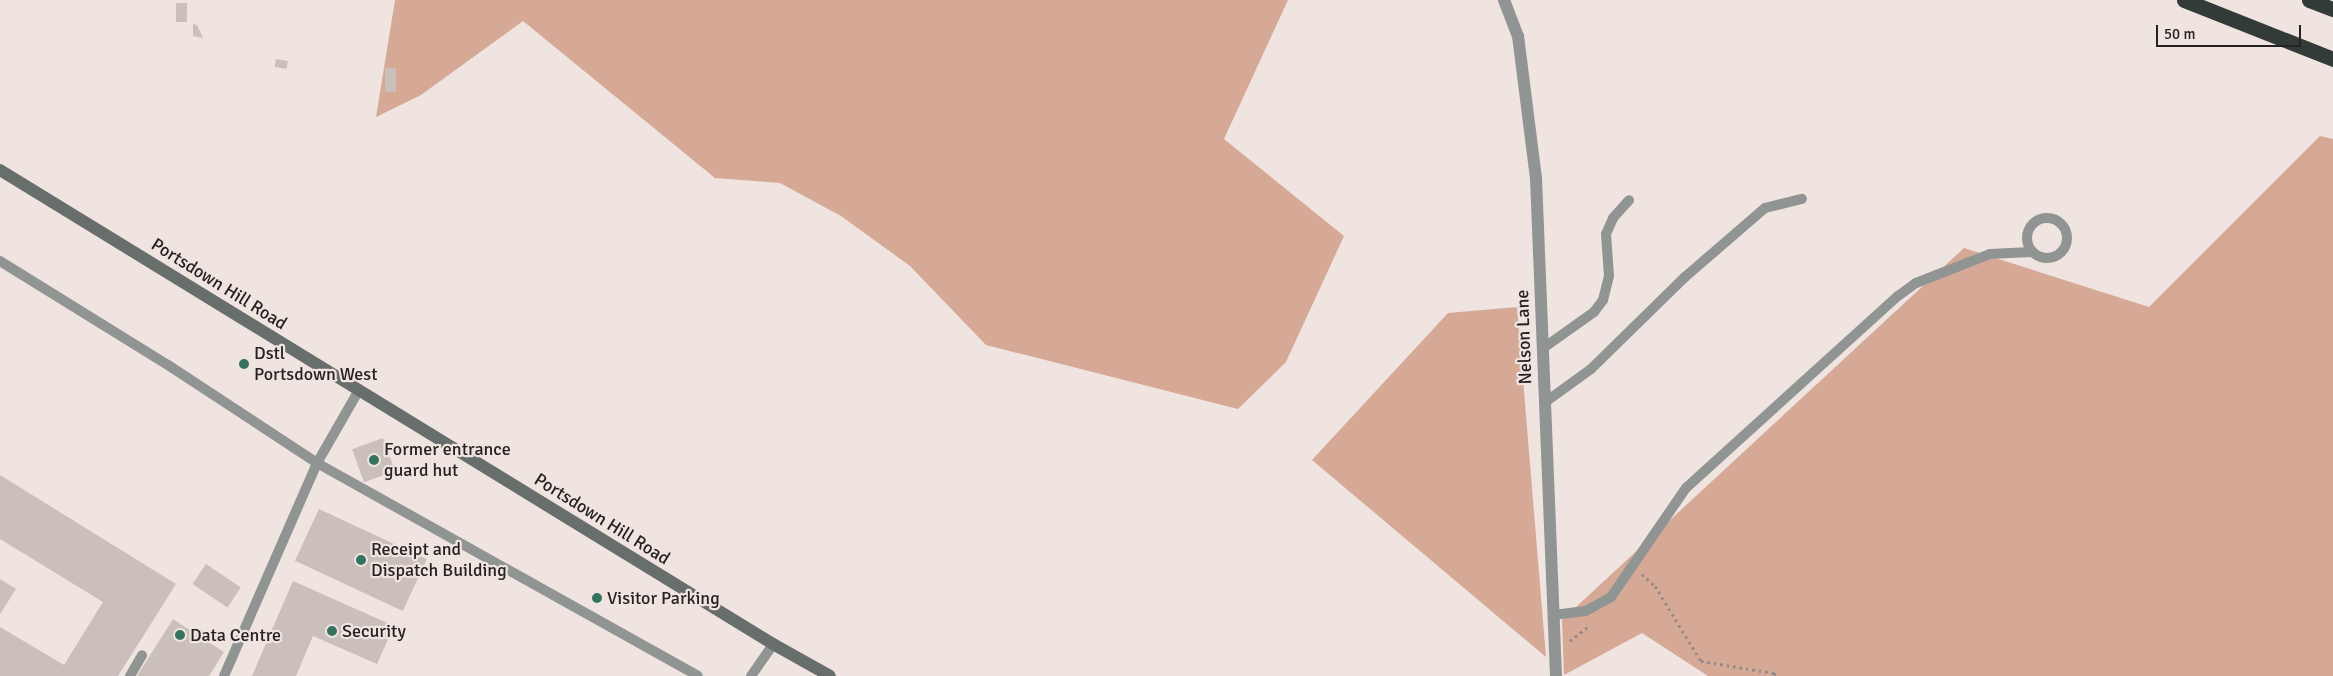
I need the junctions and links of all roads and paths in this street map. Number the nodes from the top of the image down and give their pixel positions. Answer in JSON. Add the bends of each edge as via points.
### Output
{"nodes":[{"id":1,"x":1504,"y":0,"type":"edge"},
{"id":2,"x":2184,"y":0,"type":"edge"},
{"id":3,"x":2309,"y":0,"type":"edge"},
{"id":4,"x":2333,"y":9,"type":"edge"},
{"id":5,"x":2333,"y":58,"type":"edge"},
{"id":6,"x":0,"y":170,"type":"edge"},
{"id":7,"x":1802,"y":199,"type":"dead end"},
{"id":8,"x":1629,"y":200,"type":"dead end"},
{"id":9,"x":2031,"y":252,"type":"junction"},
{"id":10,"x":0,"y":261,"type":"edge"},
{"id":11,"x":1542,"y":349,"type":"junction"},
{"id":12,"x":359,"y":390,"type":"junction"},
{"id":13,"x":1544,"y":403,"type":"junction"},
{"id":14,"x":317,"y":463,"type":"junction"},
{"id":15,"x":1638,"y":572,"type":"dead end"},
{"id":16,"x":1553,"y":615,"type":"junction"},
{"id":17,"x":1594,"y":620,"type":"dead end"},
{"id":18,"x":773,"y":644,"type":"junction"},
{"id":19,"x":1554,"y":651,"type":"junction"},
{"id":20,"x":142,"y":655,"type":"dead end"},
{"id":21,"x":130,"y":676,"type":"edge"},
{"id":22,"x":224,"y":676,"type":"edge"},
{"id":23,"x":698,"y":676,"type":"edge"},
{"id":24,"x":751,"y":676,"type":"edge"},
{"id":25,"x":830,"y":676,"type":"edge"},
{"id":26,"x":1556,"y":676,"type":"edge"},
{"id":27,"x":1778,"y":676,"type":"edge"}],
"edges":[{"from":1,"to":11,"type":"street","name":"Nelson Lane","via":[[1518,36],[1536,178]]},
{"from":2,"to":5,"type":"highway"},
{"from":3,"to":4,"type":"highway"},
{"from":6,"to":12,"type":"street","name":"Portsdown Hill Road"},
{"from":7,"to":13,"type":"lane","via":[[1766,208],[1685,277],[1591,369]]},
{"from":8,"to":11,"type":"lane","via":[[1613,218],[1606,234],[1609,276],[1603,300],[1594,312]]},
{"from":9,"to":9,"type":"lane","via":[[2027,233],[2036,221],[2045,217],[2063,225],[2067,238],[2062,251],[2043,258]]},
{"from":9,"to":16,"type":"lane","via":[[1990,254],[1916,283],[1898,296],[1686,488],[1611,597],[1586,611]]},
{"from":10,"to":14,"type":"lane","via":[[168,365]]},
{"from":11,"to":13,"type":"street","name":"Nelson Lane"},
{"from":12,"to":14,"type":"lane"},
{"from":12,"to":18,"type":"street","name":"Portsdown Hill Road"},
{"from":13,"to":16,"type":"street","name":"Nelson Lane"},
{"from":14,"to":22,"type":"lane"},
{"from":14,"to":23,"type":"lane"},
{"from":15,"to":27,"type":"path","via":[[1656,586],[1701,660]]},
{"from":16,"to":19,"type":"street","name":"Nelson Lane"},
{"from":17,"to":19,"type":"path","via":[[1581,634]]},
{"from":18,"to":24,"type":"lane"},
{"from":18,"to":25,"type":"street","name":"Portsdown Hill Road"},
{"from":19,"to":26,"type":"street","name":"Nelson Lane"},
{"from":20,"to":21,"type":"lane"}]}
